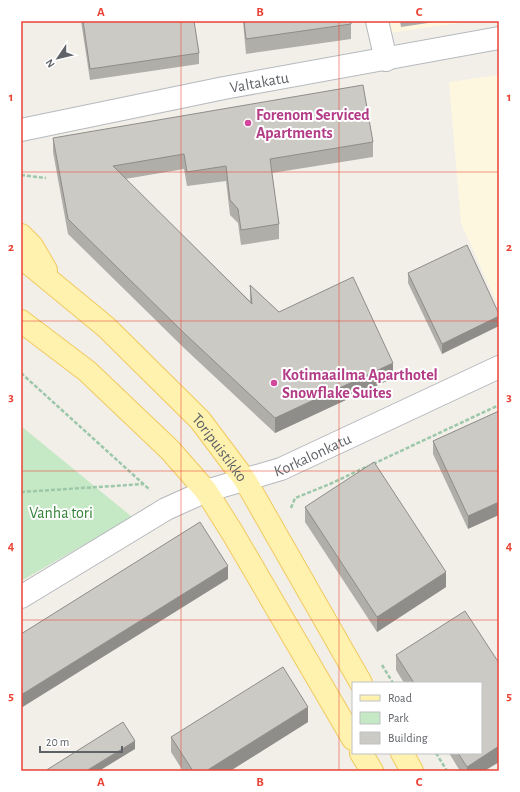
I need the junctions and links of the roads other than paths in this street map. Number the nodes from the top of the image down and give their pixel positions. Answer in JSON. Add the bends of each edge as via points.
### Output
{"nodes":[{"id":1,"x":376,"y":21,"type":"edge"},
{"id":2,"x":499,"y":38,"type":"edge"},
{"id":3,"x":386,"y":60,"type":"junction"},
{"id":4,"x":21,"y":130,"type":"edge"},
{"id":5,"x":21,"y":235,"type":"edge"},
{"id":6,"x":21,"y":257,"type":"edge"},
{"id":7,"x":56,"y":286,"type":"junction"},
{"id":8,"x":21,"y":321,"type":"edge"},
{"id":9,"x":499,"y":367,"type":"edge"},
{"id":10,"x":245,"y":480,"type":"junction"},
{"id":11,"x":206,"y":491,"type":"junction"},
{"id":12,"x":21,"y":597,"type":"edge"},
{"id":13,"x":360,"y":682,"type":"edge"},
{"id":14,"x":352,"y":737,"type":"edge"},
{"id":15,"x":362,"y":754,"type":"edge"},
{"id":16,"x":403,"y":754,"type":"edge"},
{"id":17,"x":372,"y":771,"type":"edge"},
{"id":18,"x":412,"y":771,"type":"edge"}],
"edges":[{"from":1,"to":3,"type":"street"},
{"from":2,"to":3,"type":"street","name":"Valtakatu"},
{"from":3,"to":4,"type":"street","name":"Valtakatu","via":[[224,88]]},
{"from":5,"to":7,"type":"main road","via":[[32,246]]},
{"from":6,"to":7,"type":"main road","name":"Toripuistikko"},
{"from":7,"to":10,"type":"main road","name":"Toripuistikko","via":[[106,327],[200,420]]},
{"from":8,"to":11,"type":"main road","via":[[87,371],[170,450]]},
{"from":9,"to":10,"type":"street","name":"Korkalonkatu","via":[[281,469]]},
{"from":10,"to":11,"type":"street","name":"Korkalonkatu"},
{"from":10,"to":13,"type":"main road","name":"Toripuistikko"},
{"from":11,"to":12,"type":"street","name":"Korkalonkatu","via":[[166,509]]},
{"from":11,"to":14,"type":"main road"},
{"from":15,"to":17,"type":"main road"},
{"from":16,"to":18,"type":"main road"}]}
